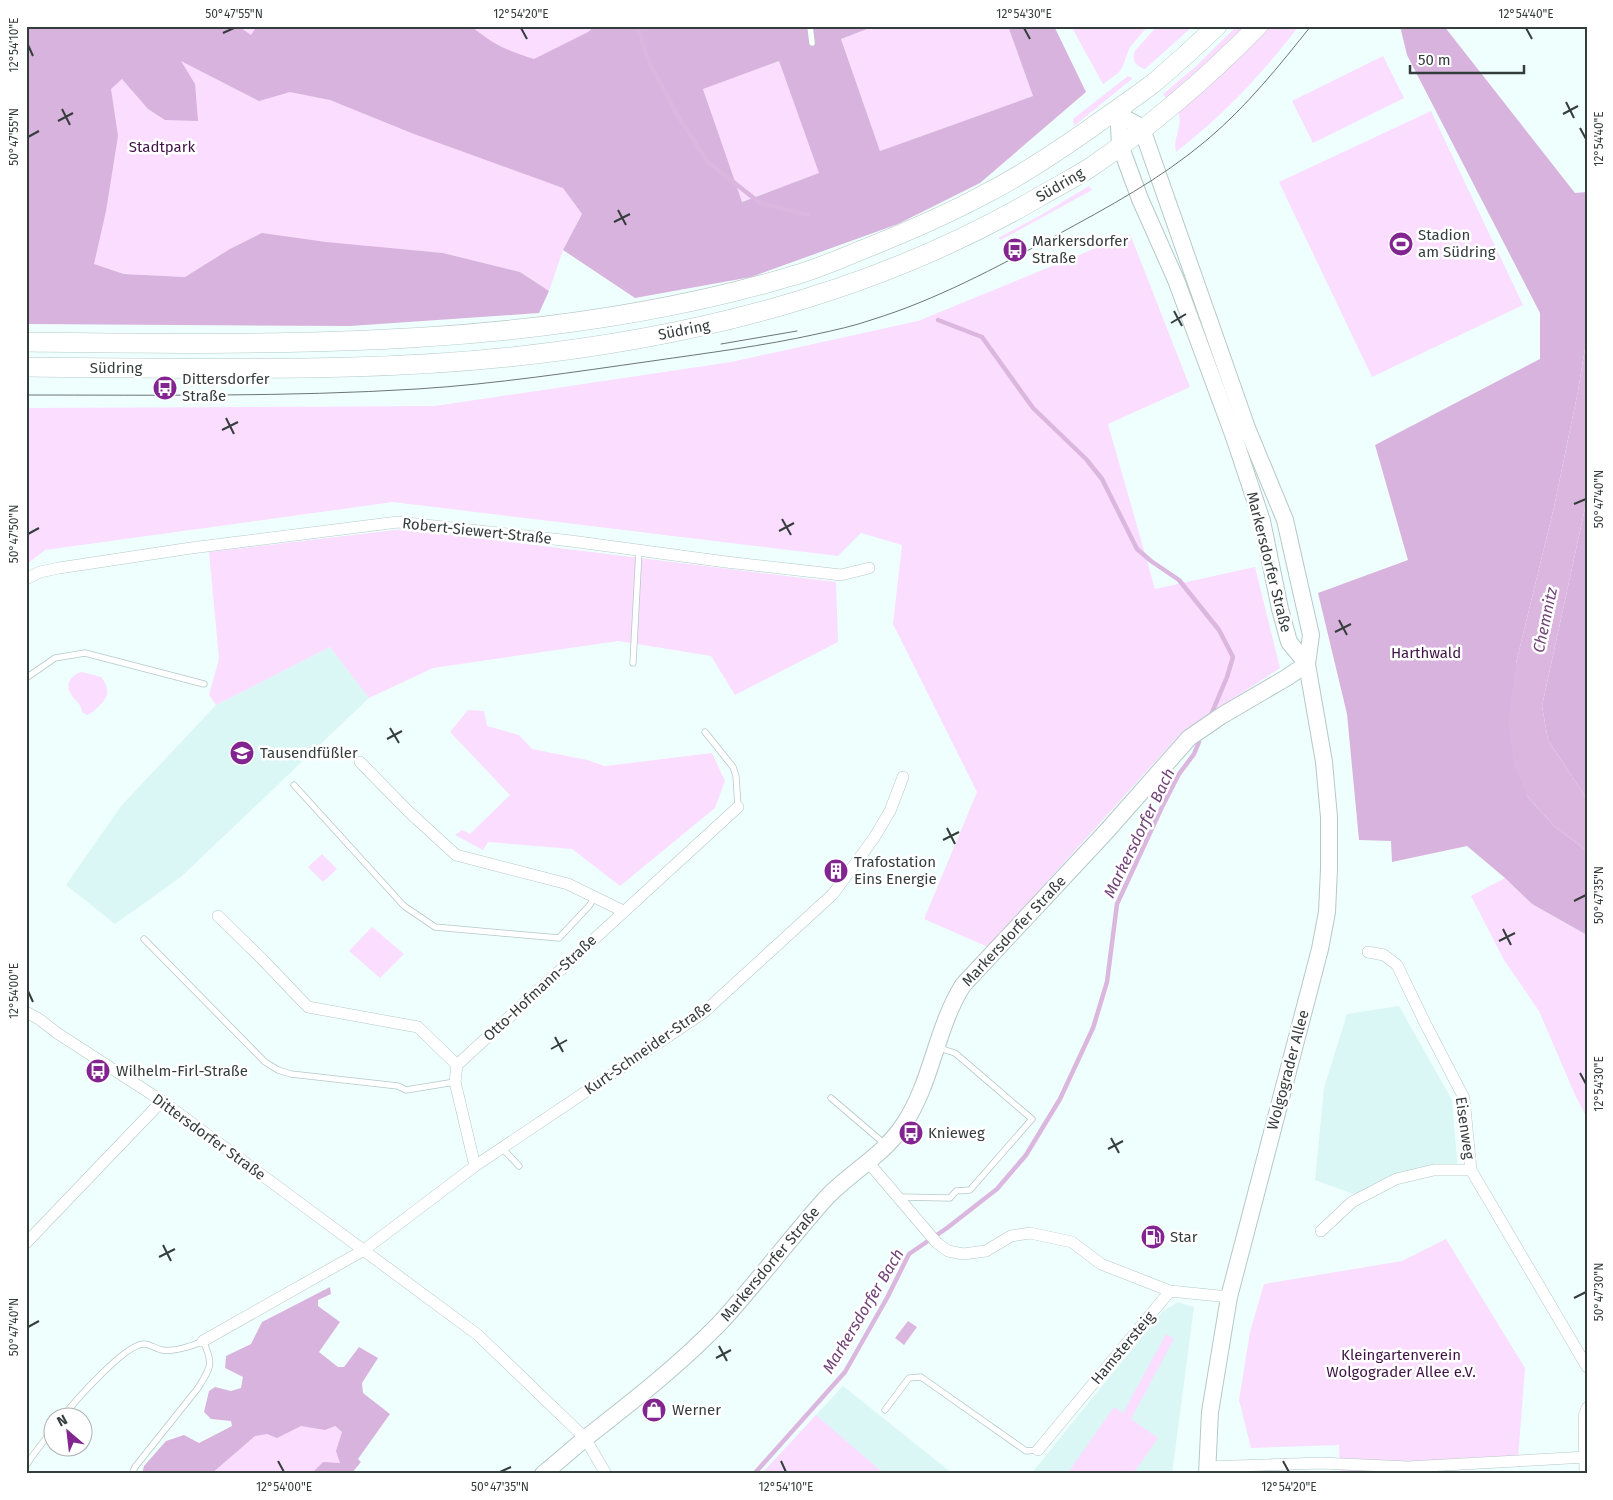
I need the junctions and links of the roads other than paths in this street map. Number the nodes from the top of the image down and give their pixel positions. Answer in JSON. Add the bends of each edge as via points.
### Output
{"nodes":[{"id":1,"x":810,"y":26,"type":"edge"},
{"id":2,"x":1217,"y":26,"type":"edge"},
{"id":3,"x":1258,"y":26,"type":"edge"},
{"id":4,"x":812,"y":44,"type":"dead end"},
{"id":5,"x":1118,"y":112,"type":"junction"},
{"id":6,"x":1142,"y":129,"type":"junction"},
{"id":7,"x":1120,"y":146,"type":"junction"},
{"id":8,"x":26,"y":342,"type":"edge"},
{"id":9,"x":26,"y":367,"type":"edge"},
{"id":10,"x":638,"y":550,"type":"junction"},
{"id":11,"x":869,"y":568,"type":"dead end"},
{"id":12,"x":26,"y":579,"type":"edge"},
{"id":13,"x":633,"y":663,"type":"dead end"},
{"id":14,"x":1307,"y":664,"type":"junction"},
{"id":15,"x":26,"y":678,"type":"edge"},
{"id":16,"x":204,"y":684,"type":"dead end"},
{"id":17,"x":705,"y":732,"type":"dead end"},
{"id":18,"x":360,"y":762,"type":"dead end"},
{"id":19,"x":903,"y":778,"type":"dead end"},
{"id":20,"x":294,"y":785,"type":"dead end"},
{"id":21,"x":738,"y":807,"type":"joint"},
{"id":22,"x":595,"y":897,"type":"junction"},
{"id":23,"x":623,"y":911,"type":"junction"},
{"id":24,"x":218,"y":916,"type":"dead end"},
{"id":25,"x":144,"y":940,"type":"dead end"},
{"id":26,"x":1368,"y":952,"type":"dead end"},
{"id":27,"x":26,"y":1012,"type":"edge"},
{"id":28,"x":936,"y":1048,"type":"junction"},
{"id":29,"x":457,"y":1065,"type":"junction"},
{"id":30,"x":455,"y":1082,"type":"junction"},
{"id":31,"x":831,"y":1098,"type":"dead end"},
{"id":32,"x":162,"y":1102,"type":"junction"},
{"id":33,"x":887,"y":1146,"type":"junction"},
{"id":34,"x":502,"y":1148,"type":"junction"},
{"id":35,"x":868,"y":1162,"type":"junction"},
{"id":36,"x":474,"y":1166,"type":"junction"},
{"id":37,"x":520,"y":1166,"type":"dead end"},
{"id":38,"x":1471,"y":1170,"type":"junction"},
{"id":39,"x":897,"y":1197,"type":"junction"},
{"id":40,"x":1320,"y":1231,"type":"dead end"},
{"id":41,"x":26,"y":1243,"type":"edge"},
{"id":42,"x":364,"y":1250,"type":"junction"},
{"id":43,"x":1170,"y":1291,"type":"junction"},
{"id":44,"x":1229,"y":1297,"type":"junction"},
{"id":45,"x":203,"y":1341,"type":"junction"},
{"id":46,"x":1587,"y":1367,"type":"edge"},
{"id":47,"x":70,"y":1408,"type":"edge"},
{"id":48,"x":1587,"y":1408,"type":"edge"},
{"id":49,"x":885,"y":1410,"type":"dead end"},
{"id":50,"x":585,"y":1438,"type":"junction"},
{"id":51,"x":42,"y":1444,"type":"edge"},
{"id":52,"x":1038,"y":1450,"type":"joint"},
{"id":53,"x":1585,"y":1457,"type":"edge"},
{"id":54,"x":26,"y":1466,"type":"edge"},
{"id":55,"x":1206,"y":1470,"type":"edge"},
{"id":56,"x":1409,"y":1470,"type":"edge"},
{"id":57,"x":132,"y":1474,"type":"edge"},
{"id":58,"x":543,"y":1474,"type":"edge"},
{"id":59,"x":606,"y":1474,"type":"edge"},
{"id":60,"x":1585,"y":1474,"type":"edge"}],
"edges":[{"from":1,"to":4,"type":"lane"},
{"from":2,"to":5,"type":"main road","name":"Südring"},
{"from":3,"to":6,"type":"main road","name":"Südring","via":[[1204,79]]},
{"from":5,"to":6,"type":"main road"},
{"from":5,"to":7,"type":"main road","name":"Markersdorfer Straße"},
{"from":5,"to":8,"type":"main road","name":"Südring","via":[[1017,177],[903,234],[794,276],[710,298],[522,330],[428,338],[176,344]]},
{"from":6,"to":7,"type":"main road","name":"Südring"},
{"from":6,"to":14,"type":"main road","name":"Markersdorfer Straße","via":[[1247,428],[1284,520],[1311,635]]},
{"from":7,"to":9,"type":"main road","name":"Südring","via":[[1080,174],[962,239],[839,288],[720,323],[586,347],[449,362],[326,368]]},
{"from":7,"to":14,"type":"main road","name":"Markersdorfer Straße","via":[[1176,280],[1237,446],[1262,522],[1289,642]]},
{"from":10,"to":11,"type":"street","name":"Robert-Siewert-Straße","via":[[840,575]]},
{"from":10,"to":12,"type":"street","name":"Robert-Siewert-Straße","via":[[398,522],[59,568]]},
{"from":10,"to":13,"type":"lane"},
{"from":14,"to":28,"type":"main road","name":"Markersdorfer Straße","via":[[1189,738],[963,985],[953,1001]]},
{"from":14,"to":44,"type":"main road","name":"Wolgograder Allee","via":[[1324,762],[1329,817],[1327,912],[1320,950]]},
{"from":15,"to":16,"type":"lane","via":[[55,658],[86,653]]},
{"from":17,"to":21,"type":"lane","via":[[733,767]]},
{"from":18,"to":22,"type":"street","via":[[456,855],[568,884]]},
{"from":19,"to":34,"type":"street","name":"Kurt-Schneider-Straße","via":[[890,811],[874,838],[833,894],[703,1013]]},
{"from":20,"to":22,"type":"lane","via":[[404,906],[435,927],[559,938]]},
{"from":21,"to":23,"type":"street","name":"Otto-Hofmann-Straße"},
{"from":22,"to":23,"type":"street"},
{"from":23,"to":29,"type":"street","name":"Otto-Hofmann-Straße"},
{"from":24,"to":29,"type":"street","via":[[308,1007],[418,1026]]},
{"from":25,"to":30,"type":"lane","via":[[240,1038],[278,1070],[398,1086],[406,1090]]},
{"from":26,"to":38,"type":"street","name":"Eisenweg","via":[[1384,954],[1397,965],[1464,1098]]},
{"from":27,"to":32,"type":"street","name":"Dittersdorfer Straße"},
{"from":28,"to":33,"type":"main road","name":"Markersdorfer Straße","via":[[921,1093],[904,1125]]},
{"from":28,"to":39,"type":"lane","via":[[955,1053],[1032,1119],[970,1190],[956,1192],[950,1198]]},
{"from":29,"to":30,"type":"street"},
{"from":30,"to":36,"type":"street"},
{"from":31,"to":33,"type":"lane"},
{"from":32,"to":41,"type":"street"},
{"from":32,"to":42,"type":"street","name":"Dittersdorfer Straße"},
{"from":33,"to":35,"type":"main road","name":"Markersdorfer Straße"},
{"from":34,"to":36,"type":"street","name":"Kurt-Schneider-Straße"},
{"from":34,"to":37,"type":"lane"},
{"from":35,"to":39,"type":"street"},
{"from":35,"to":50,"type":"main road","name":"Markersdorfer Straße","via":[[836,1187],[718,1324],[660,1380]]},
{"from":36,"to":42,"type":"street","name":"Kurt-Schneider-Straße"},
{"from":38,"to":40,"type":"street","via":[[1434,1170],[1396,1179],[1352,1202]]},
{"from":38,"to":46,"type":"street","name":"Eisenweg"},
{"from":39,"to":43,"type":"street","via":[[937,1243],[948,1251],[963,1254],[986,1251],[1011,1236],[1030,1233],[1072,1242],[1101,1264]]},
{"from":42,"to":45,"type":"street"},
{"from":42,"to":50,"type":"street","name":"Dittersdorfer Straße","via":[[478,1335]]},
{"from":43,"to":44,"type":"street"},
{"from":43,"to":52,"type":"street","name":"Hamstersteig"},
{"from":44,"to":55,"type":"main road","name":"Wolgograder Allee","via":[[1210,1412]]},
{"from":45,"to":47,"type":"lane","via":[[164,1351],[144,1344],[132,1347]]},
{"from":45,"to":57,"type":"lane","via":[[211,1363],[206,1376]]},
{"from":48,"to":53,"type":"street","via":[[1584,1416]]},
{"from":49,"to":52,"type":"lane","via":[[909,1378],[921,1377],[1026,1451]]},
{"from":50,"to":58,"type":"main road","name":"Markersdorfer Straße"},
{"from":50,"to":59,"type":"street","name":"Dittersdorfer Straße"},
{"from":51,"to":54,"type":"lane"},
{"from":53,"to":56,"type":"street"},
{"from":53,"to":60,"type":"street"},
{"from":55,"to":56,"type":"street","via":[[1321,1463]]}]}
